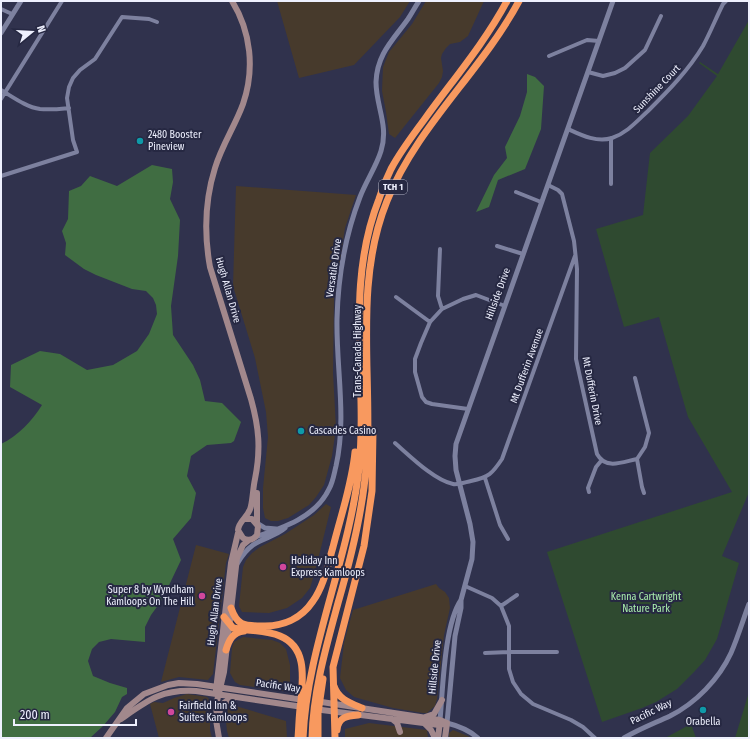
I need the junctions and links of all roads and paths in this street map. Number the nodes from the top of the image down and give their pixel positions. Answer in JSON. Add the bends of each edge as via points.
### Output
{"nodes":[{"id":1,"x":21,"y":1,"type":"edge"},
{"id":2,"x":62,"y":1,"type":"edge"},
{"id":3,"x":232,"y":1,"type":"edge"},
{"id":4,"x":419,"y":1,"type":"edge"},
{"id":5,"x":507,"y":1,"type":"edge"},
{"id":6,"x":519,"y":1,"type":"edge"},
{"id":7,"x":613,"y":1,"type":"edge"},
{"id":8,"x":726,"y":1,"type":"edge"},
{"id":9,"x":1,"y":9,"type":"edge"},
{"id":10,"x":12,"y":14,"type":"junction"},
{"id":11,"x":661,"y":16,"type":"dead end"},
{"id":12,"x":157,"y":22,"type":"dead end"},
{"id":13,"x":1,"y":33,"type":"edge"},
{"id":14,"x":599,"y":42,"type":"junction"},
{"id":15,"x":549,"y":56,"type":"dead end"},
{"id":16,"x":588,"y":72,"type":"junction"},
{"id":17,"x":3,"y":91,"type":"edge"},
{"id":18,"x":1,"y":98,"type":"edge"},
{"id":19,"x":69,"y":108,"type":"junction"},
{"id":20,"x":568,"y":129,"type":"junction"},
{"id":21,"x":611,"y":138,"type":"junction"},
{"id":22,"x":1,"y":176,"type":"edge"},
{"id":23,"x":611,"y":184,"type":"dead end"},
{"id":24,"x":548,"y":185,"type":"junction"},
{"id":25,"x":516,"y":192,"type":"dead end"},
{"id":26,"x":541,"y":202,"type":"junction"},
{"id":27,"x":497,"y":246,"type":"dead end"},
{"id":28,"x":440,"y":249,"type":"dead end"},
{"id":29,"x":523,"y":254,"type":"junction"},
{"id":30,"x":575,"y":255,"type":"junction"},
{"id":31,"x":396,"y":297,"type":"dead end"},
{"id":32,"x":505,"y":306,"type":"junction"},
{"id":33,"x":442,"y":309,"type":"junction"},
{"id":34,"x":430,"y":322,"type":"junction"},
{"id":35,"x":635,"y":378,"type":"dead end"},
{"id":36,"x":368,"y":390,"type":"junction"},
{"id":37,"x":468,"y":409,"type":"junction"},
{"id":38,"x":360,"y":412,"type":"junction"},
{"id":39,"x":395,"y":443,"type":"dead end"},
{"id":40,"x":637,"y":459,"type":"junction"},
{"id":41,"x":601,"y":461,"type":"junction"},
{"id":42,"x":257,"y":470,"type":"junction"},
{"id":43,"x":485,"y":478,"type":"junction"},
{"id":44,"x":459,"y":484,"type":"junction"},
{"id":45,"x":589,"y":492,"type":"dead end"},
{"id":46,"x":644,"y":493,"type":"dead end"},
{"id":47,"x":244,"y":520,"type":"junction"},
{"id":48,"x":257,"y":523,"type":"junction"},
{"id":49,"x":288,"y":525,"type":"junction"},
{"id":50,"x":278,"y":529,"type":"junction"},
{"id":51,"x":238,"y":533,"type":"junction"},
{"id":52,"x":256,"y":537,"type":"junction"},
{"id":53,"x":508,"y":539,"type":"dead end"},
{"id":54,"x":249,"y":540,"type":"junction"},
{"id":55,"x":236,"y":565,"type":"junction"},
{"id":56,"x":465,"y":586,"type":"junction"},
{"id":57,"x":517,"y":595,"type":"dead end"},
{"id":58,"x":461,"y":600,"type":"junction"},
{"id":59,"x":749,"y":605,"type":"edge"},
{"id":60,"x":501,"y":606,"type":"junction"},
{"id":61,"x":231,"y":608,"type":"junction"},
{"id":62,"x":224,"y":617,"type":"junction"},
{"id":63,"x":229,"y":625,"type":"junction"},
{"id":64,"x":249,"y":631,"type":"junction"},
{"id":65,"x":330,"y":632,"type":"junction"},
{"id":66,"x":226,"y":650,"type":"junction"},
{"id":67,"x":509,"y":652,"type":"junction"},
{"id":68,"x":557,"y":652,"type":"dead end"},
{"id":69,"x":485,"y":653,"type":"dead end"},
{"id":70,"x":224,"y":672,"type":"junction"},
{"id":71,"x":333,"y":682,"type":"junction"},
{"id":72,"x":218,"y":687,"type":"junction"},
{"id":73,"x":237,"y":691,"type":"junction"},
{"id":74,"x":144,"y":694,"type":"junction"},
{"id":75,"x":218,"y":695,"type":"junction"},
{"id":76,"x":237,"y":698,"type":"junction"},
{"id":77,"x":442,"y":700,"type":"junction"},
{"id":78,"x":148,"y":701,"type":"junction"},
{"id":79,"x":334,"y":708,"type":"junction"},
{"id":80,"x":360,"y":711,"type":"junction"},
{"id":81,"x":391,"y":718,"type":"junction"},
{"id":82,"x":408,"y":720,"type":"junction"},
{"id":83,"x":423,"y":720,"type":"junction"},
{"id":84,"x":118,"y":721,"type":"junction"},
{"id":85,"x":440,"y":722,"type":"junction"},
{"id":86,"x":447,"y":723,"type":"junction"},
{"id":87,"x":219,"y":736,"type":"edge"},
{"id":88,"x":106,"y":738,"type":"edge"},
{"id":89,"x":298,"y":738,"type":"edge"},
{"id":90,"x":303,"y":738,"type":"edge"},
{"id":91,"x":312,"y":738,"type":"edge"},
{"id":92,"x":318,"y":738,"type":"edge"},
{"id":93,"x":335,"y":738,"type":"edge"},
{"id":94,"x":437,"y":738,"type":"edge"},
{"id":95,"x":445,"y":738,"type":"edge"},
{"id":96,"x":478,"y":738,"type":"edge"},
{"id":97,"x":595,"y":738,"type":"edge"},
{"id":98,"x":624,"y":738,"type":"edge"}],
"edges":[{"from":1,"to":10,"type":"street"},
{"from":2,"to":17,"type":"street"},
{"from":3,"to":42,"type":"main road","name":"Hugh Allan Drive","via":[[248,43],[250,74],[243,104],[213,174],[206,210],[206,237],[210,267],[256,419],[259,440]]},
{"from":4,"to":49,"type":"street","name":"Versatile Drive","via":[[388,43],[380,60],[376,83],[384,130],[381,149],[360,196],[346,239],[337,320],[341,429],[332,482],[318,506]]},
{"from":5,"to":38,"type":"highway","name":"Trans-Canada Highway","number":"TCH 1","via":[[486,37],[391,169],[378,200],[368,233],[360,284]]},
{"from":6,"to":36,"type":"highway","name":"Trans-Canada Highway","number":"TCH 1","via":[[494,42],[416,146],[398,175],[386,202],[376,234],[368,284]]},
{"from":7,"to":14,"type":"street","name":"Hillside Drive"},
{"from":8,"to":21,"type":"street","name":"Sunshine Court","via":[[722,4],[692,63],[673,86],[627,130]]},
{"from":9,"to":10,"type":"street"},
{"from":10,"to":13,"type":"street"},
{"from":11,"to":16,"type":"street","via":[[645,50],[625,68],[604,76]]},
{"from":12,"to":19,"type":"street","via":[[122,17],[95,59],[73,78],[67,98]]},
{"from":14,"to":15,"type":"street","via":[[587,40]]},
{"from":14,"to":16,"type":"street","name":"Hillside Drive"},
{"from":16,"to":20,"type":"street","name":"Hillside Drive"},
{"from":17,"to":18,"type":"street"},
{"from":17,"to":19,"type":"street","via":[[30,107],[49,110]]},
{"from":19,"to":22,"type":"street","via":[[77,152]]},
{"from":20,"to":21,"type":"street","name":"Sunshine Court","via":[[599,140]]},
{"from":20,"to":24,"type":"street","name":"Hillside Drive"},
{"from":21,"to":23,"type":"street"},
{"from":24,"to":26,"type":"street","name":"Hillside Drive"},
{"from":24,"to":30,"type":"street","name":"Mt Dufferin Drive","via":[[562,194]]},
{"from":25,"to":26,"type":"street"},
{"from":26,"to":29,"type":"street","name":"Hillside Drive"},
{"from":27,"to":29,"type":"street"},
{"from":28,"to":33,"type":"street","via":[[438,296]]},
{"from":29,"to":32,"type":"street","name":"Hillside Drive"},
{"from":30,"to":41,"type":"street","name":"Mt Dufferin Drive","via":[[576,359],[597,454]]},
{"from":30,"to":43,"type":"street","name":"Mt Dufferin Avenue","via":[[502,458]]},
{"from":31,"to":34,"type":"street"},
{"from":32,"to":33,"type":"street","via":[[476,295]]},
{"from":32,"to":37,"type":"street","name":"Hillside Drive"},
{"from":33,"to":34,"type":"street"},
{"from":34,"to":37,"type":"street","via":[[416,359],[415,372],[422,397],[432,404]]},
{"from":35,"to":40,"type":"street","via":[[649,432],[645,447]]},
{"from":36,"to":65,"type":"highway","name":"Trans-Canada Highway","number":"TCH 1","via":[[368,445],[361,509]]},
{"from":36,"to":71,"type":"highway","via":[[374,445],[370,507],[364,546],[333,667]]},
{"from":37,"to":44,"type":"street","name":"Hillside Drive","via":[[456,444]]},
{"from":38,"to":61,"type":"highway","via":[[351,479],[326,573],[313,601],[297,617],[274,626],[243,625],[236,620]]},
{"from":38,"to":90,"type":"highway","name":"Trans-Canada Highway","number":"TCH 1","via":[[359,468],[352,511],[311,676],[304,712]]},
{"from":39,"to":44,"type":"street","via":[[437,477]]},
{"from":40,"to":41,"type":"street","via":[[610,464]]},
{"from":40,"to":46,"type":"street"},
{"from":41,"to":45,"type":"street","via":[[588,488]]},
{"from":42,"to":47,"type":"main road","name":"Hugh Allan Drive","via":[[251,507]]},
{"from":42,"to":48,"type":"main road","name":"Hugh Allan Drive"},
{"from":43,"to":44,"type":"street"},
{"from":43,"to":53,"type":"street","via":[[500,525]]},
{"from":44,"to":56,"type":"street","name":"Hillside Drive","via":[[473,542],[472,559]]},
{"from":47,"to":48,"type":"main road","via":[[252,519]]},
{"from":47,"to":51,"type":"main road","via":[[239,524]]},
{"from":48,"to":50,"type":"street","via":[[265,528]]},
{"from":48,"to":52,"type":"main road","via":[[259,532]]},
{"from":49,"to":50,"type":"street","name":"Versatile Drive"},
{"from":49,"to":55,"type":"street","via":[[280,533],[254,544]]},
{"from":50,"to":52,"type":"street","name":"Versatile Drive"},
{"from":51,"to":54,"type":"main road","via":[[242,538]]},
{"from":51,"to":62,"type":"main road","name":"Hugh Allan Drive"},
{"from":52,"to":54,"type":"main road"},
{"from":54,"to":55,"type":"main road","name":"Hugh Allan Drive","via":[[243,545]]},
{"from":55,"to":61,"type":"main road","name":"Hugh Allan Drive"},
{"from":56,"to":58,"type":"street","name":"Hillside Drive"},
{"from":56,"to":60,"type":"street","via":[[492,598]]},
{"from":57,"to":60,"type":"street"},
{"from":58,"to":77,"type":"street","name":"Hillside Drive","via":[[456,607],[449,635]]},
{"from":58,"to":86,"type":"street","name":"Hillside Drive","via":[[453,649]]},
{"from":59,"to":98,"type":"street","name":"Pacific Way","via":[[731,654],[706,689],[671,715]]},
{"from":60,"to":67,"type":"street","via":[[509,626]]},
{"from":61,"to":63,"type":"main road","name":"Hugh Allan Drive"},
{"from":62,"to":63,"type":"highway"},
{"from":62,"to":72,"type":"main road","name":"Hugh Allan Drive"},
{"from":63,"to":64,"type":"highway"},
{"from":63,"to":66,"type":"main road","name":"Hugh Allan Drive"},
{"from":64,"to":66,"type":"highway","via":[[234,634]]},
{"from":64,"to":89,"type":"highway","via":[[281,636],[291,643],[299,654],[303,679]]},
{"from":65,"to":91,"type":"highway","name":"Trans-Canada Highway","number":"TCH 1","via":[[316,689]]},
{"from":65,"to":92,"type":"highway","via":[[320,698]]},
{"from":66,"to":70,"type":"main road","name":"Hugh Allan Drive"},
{"from":67,"to":68,"type":"street"},
{"from":67,"to":69,"type":"street"},
{"from":67,"to":97,"type":"street","via":[[509,670],[521,694],[533,704],[583,727]]},
{"from":70,"to":72,"type":"main road","name":"Hugh Allan Drive"},
{"from":70,"to":73,"type":"main road","via":[[227,683]]},
{"from":71,"to":79,"type":"highway"},
{"from":71,"to":80,"type":"highway","via":[[341,697]]},
{"from":72,"to":73,"type":"main road","name":"Pacific Way"},
{"from":72,"to":74,"type":"main road","name":"Pacific Way","via":[[179,683]]},
{"from":72,"to":75,"type":"main road","name":"Hugh Allan Drive"},
{"from":73,"to":79,"type":"main road","name":"Pacific Way","via":[[323,702]]},
{"from":74,"to":78,"type":"main road"},
{"from":74,"to":84,"type":"main road","name":"Pacific Way","via":[[126,708]]},
{"from":75,"to":76,"type":"main road","name":"Pacific Way"},
{"from":75,"to":78,"type":"main road","name":"Pacific Way","via":[[180,690],[162,694]]},
{"from":75,"to":87,"type":"main road","name":"Hugh Allan Drive","via":[[216,713]]},
{"from":76,"to":79,"type":"main road","name":"Pacific Way","via":[[322,710]]},
{"from":76,"to":87,"type":"main road","via":[[227,701],[220,708]]},
{"from":77,"to":83,"type":"main road","via":[[434,714]]},
{"from":77,"to":85,"type":"street","name":"Hillside Drive"},
{"from":78,"to":84,"type":"main road","name":"Pacific Way"},
{"from":79,"to":80,"type":"main road","name":"Pacific Way"},
{"from":79,"to":93,"type":"highway"},
{"from":80,"to":81,"type":"main road","name":"Pacific Way"},
{"from":80,"to":83,"type":"main road","name":"Pacific Way"},
{"from":80,"to":93,"type":"highway","via":[[340,719]]},
{"from":81,"to":82,"type":"main road","name":"Pacific Way"},
{"from":81,"to":82,"type":"main road","via":[[397,723],[400,732],[402,724]]},
{"from":82,"to":83,"type":"main road","name":"Pacific Way"},
{"from":83,"to":85,"type":"main road","name":"Pacific Way"},
{"from":83,"to":94,"type":"main road"},
{"from":84,"to":88,"type":"main road","name":"Pacific Way"},
{"from":85,"to":86,"type":"main road","name":"Pacific Way"},
{"from":85,"to":94,"type":"main road","name":"Hillside Drive"},
{"from":86,"to":95,"type":"main road","name":"Hillside Drive"},
{"from":86,"to":96,"type":"street","via":[[471,732]]}]}
